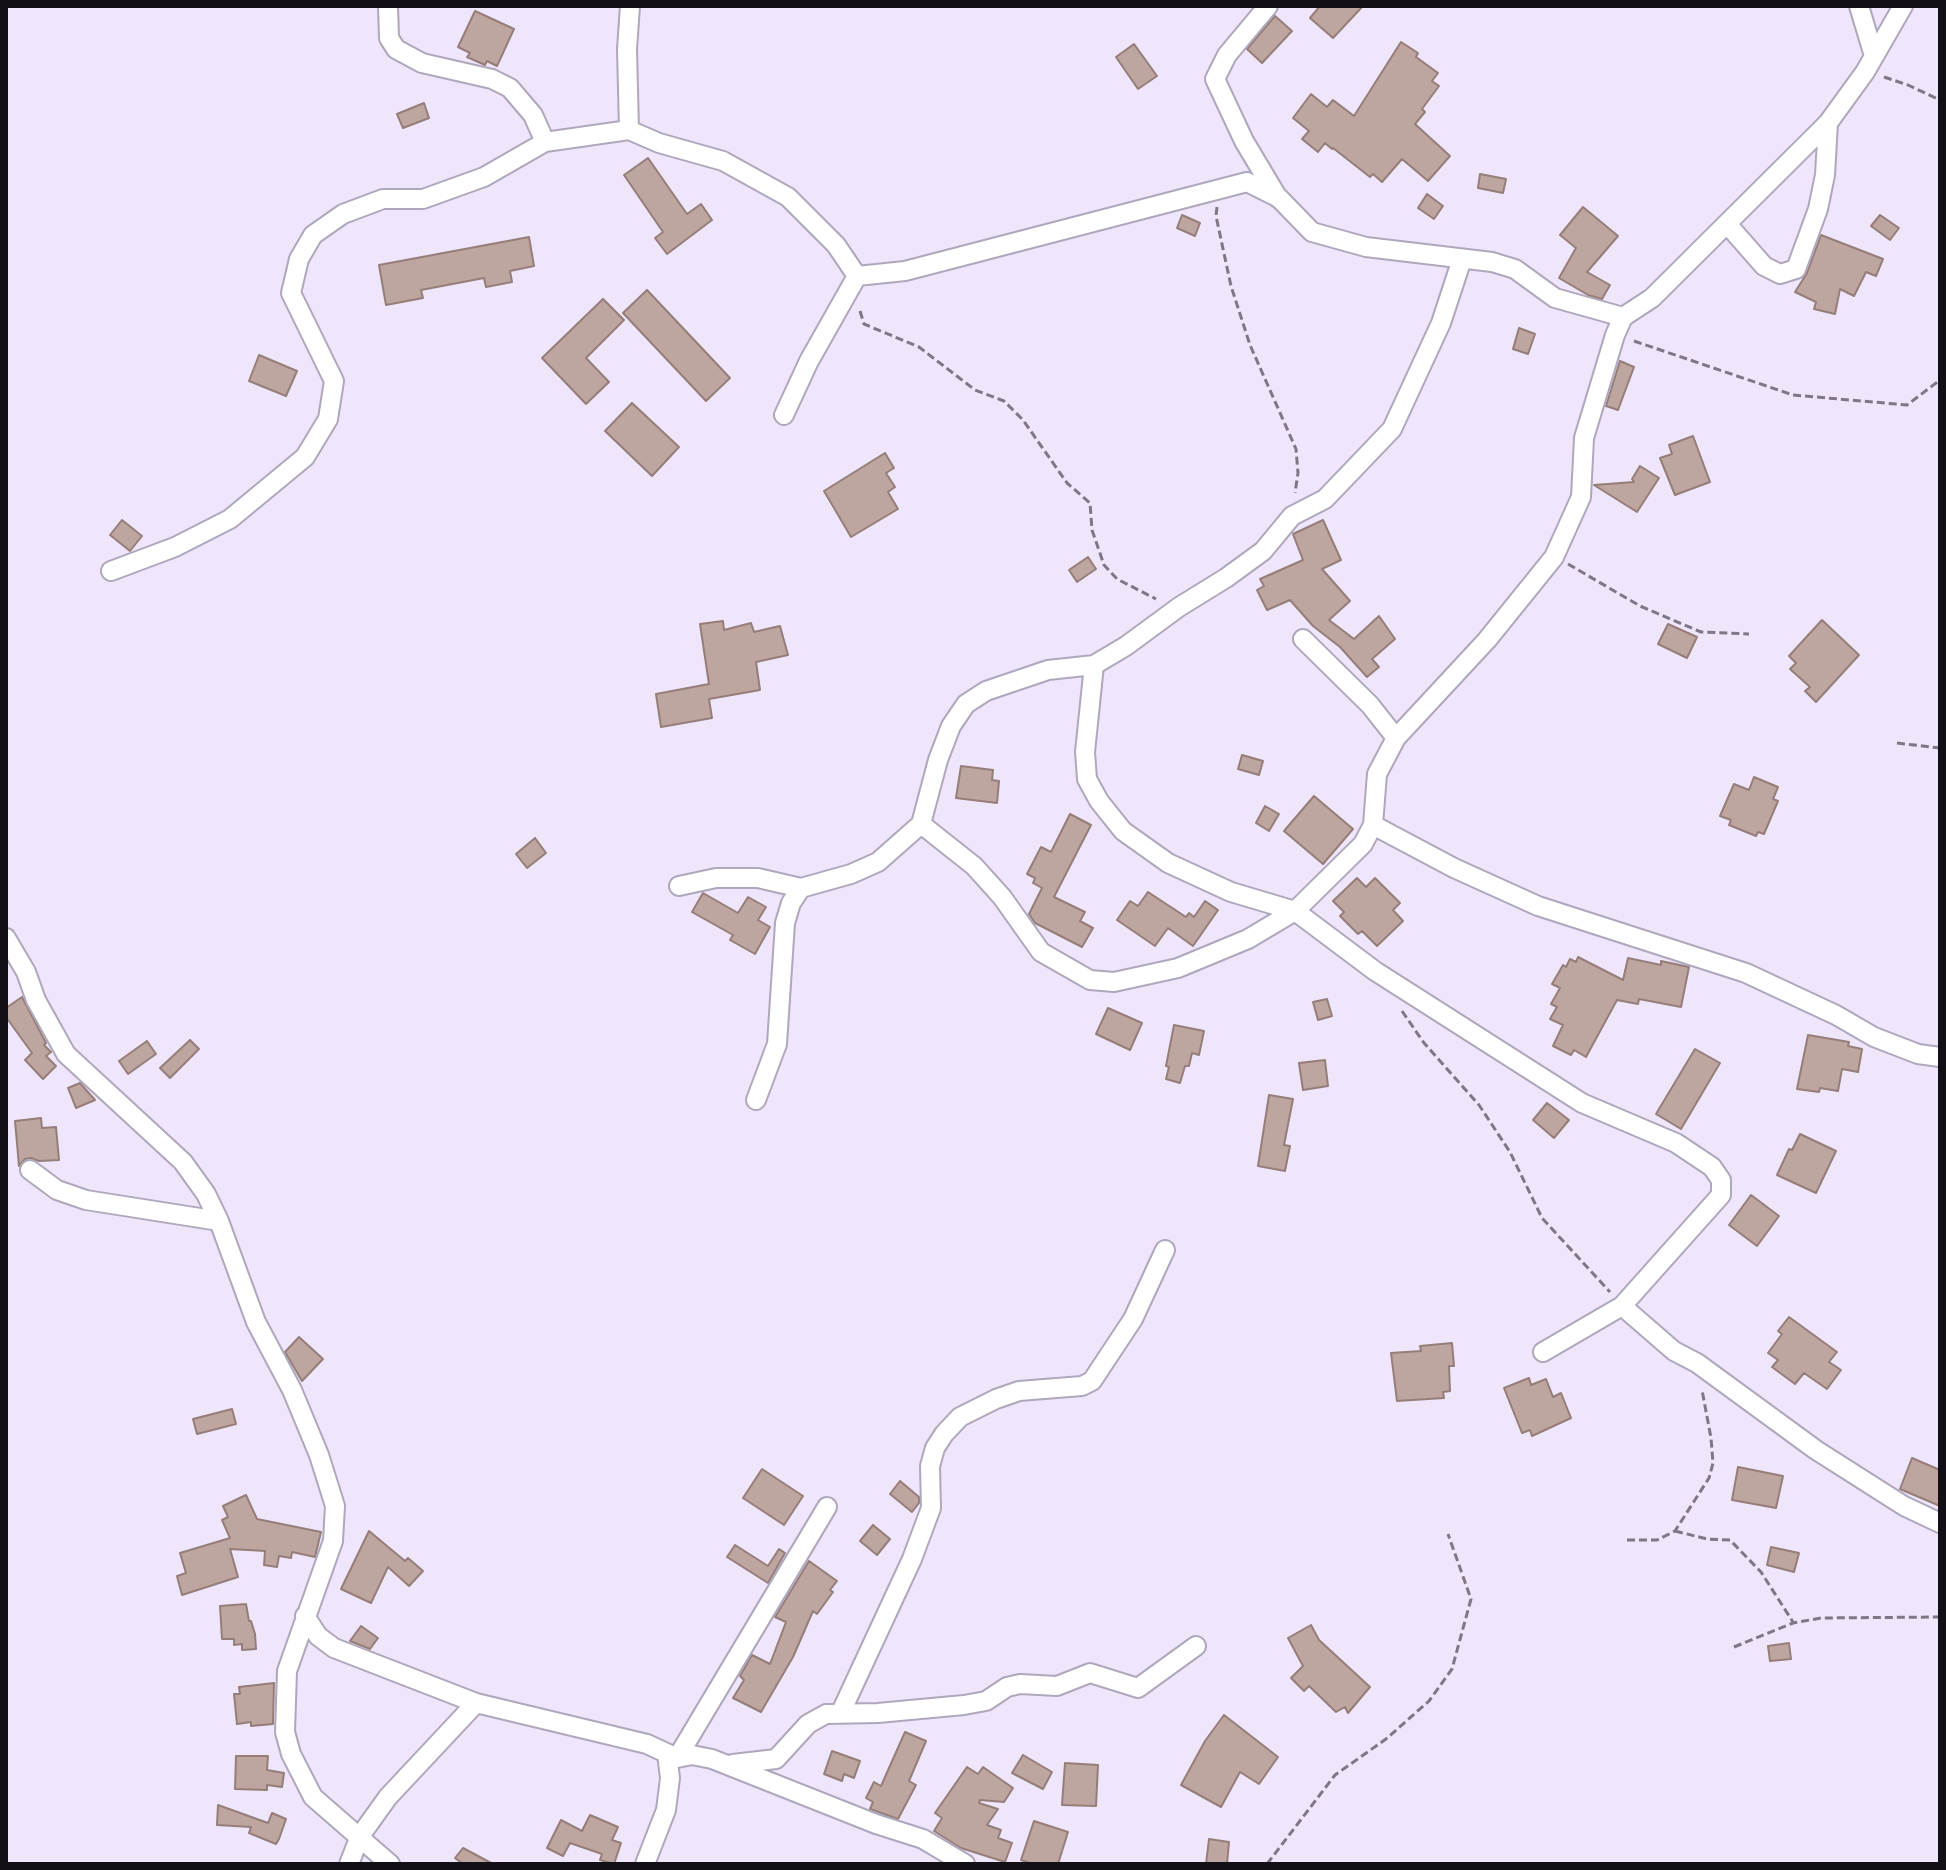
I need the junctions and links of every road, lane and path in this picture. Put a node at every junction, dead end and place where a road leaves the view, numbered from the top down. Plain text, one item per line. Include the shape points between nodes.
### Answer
1 (388, 6) edge
2 (630, 6) edge
3 (1268, 6) edge
4 (1859, 6) edge
5 (1903, 6) edge
6 (1870, 64) junction
7 (1940, 100) edge
8 (1828, 123) junction
9 (629, 130) junction
10 (545, 142) junction
11 (1219, 189) junction
12 (1279, 198) junction
13 (1728, 225) junction
14 (1462, 259) junction
15 (857, 276) junction
16 (1623, 317) junction
17 (1615, 335) junction
18 (1940, 380) edge
19 (784, 415) dead end
20 (1292, 516) junction
21 (1554, 557) junction
22 (111, 571) dead end
23 (1179, 607) junction
24 (1749, 634) dead end
25 (1303, 639) dead end
26 (1094, 665) junction
27 (1396, 738) junction
28 (1897, 743) dead end
29 (1940, 748) edge
30 (921, 824) junction
31 (1373, 825) junction
32 (679, 886) dead end
33 (801, 888) junction
34 (1295, 911) junction
35 (6, 938) edge
36 (1399, 1007) dead end
37 (1940, 1057) edge
38 (756, 1100) dead end
39 (30, 1170) dead end
40 (219, 1221) junction
41 (1165, 1250) dead end
42 (1622, 1306) junction
43 (1543, 1352) dead end
44 (1697, 1363) junction
45 (827, 1507) dead end
46 (1940, 1523) edge
47 (1675, 1531) junction
48 (1448, 1534) dead end
49 (1627, 1540) dead end
50 (305, 1616) junction
51 (1940, 1617) edge
52 (1793, 1623) junction
53 (1196, 1646) dead end
54 (1734, 1647) dead end
55 (476, 1703) junction
56 (841, 1712) junction
57 (672, 1756) junction
58 (727, 1765) junction
59 (360, 1836) junction
60 (349, 1864) edge
61 (390, 1864) edge
62 (645, 1864) edge
63 (965, 1864) edge
64 (1267, 1864) edge

1 - 10 street via 389,38 396,49 422,63 510,88 533,115
2 - 9 street
3 - 12 street via 1227,55 1215,79
4 - 6 street
5 - 6 street
6 - 7 path
6 - 8 street
8 - 13 street
8 - 13 street via 1818,209 1796,269 1780,274 1764,266
9 - 10 street
9 - 15 street via 723,161 788,197 836,245
10 - 22 street via 484,177 423,199 383,199 343,214 313,235 299,259 291,293 334,381 328,419 305,457 230,519
11 - 12 street via 1247,182
11 - 15 street via 905,271
11 - 20 path via 1216,216 1231,286 1250,345 1296,449
12 - 14 street via 1312,232 1366,247
13 - 16 street via 1652,298
14 - 16 street via 1515,269 1555,298
14 - 20 street via 1441,323 1392,429 1325,499
15 - 19 street
15 - 23 path via 857,304 864,324 919,347 975,390 1004,401 1067,483 1090,503 1104,565 1146,596
16 - 17 street
17 - 18 path via 1793,395 1907,405
17 - 21 street via 1584,438 1581,497
20 - 23 street via 1263,551
21 - 24 path via 1640,606 1701,632
21 - 27 street via 1487,640
23 - 26 street
25 - 27 street
26 - 30 street via 1048,670 986,691 966,704 938,760
26 - 34 street via 1087,779 1123,831 1168,863
27 - 31 street via 1377,774
28 - 29 path
30 - 33 street via 878,862
30 - 34 street via 974,866 1041,952 1090,980 1114,982 1178,968 1248,939
31 - 34 street via 1363,844
31 - 37 street via 1538,906 1746,973 1874,1037
32 - 33 street via 716,878 758,878
33 - 38 street via 785,923 777,1044
34 - 42 street via 1375,971 1582,1103 1676,1143 1712,1167 1721,1180 1721,1195
35 - 40 street via 66,1054 183,1162
36 - 42 path via 1479,1105 1510,1152 1542,1218
39 - 40 street via 57,1190 86,1200
40 - 50 street via 256,1322 319,1455 335,1506 333,1541
41 - 56 street via 1133,1319 1092,1381 996,1399 960,1417 944,1434 930,1466 931,1508
42 - 43 street
42 - 44 street via 1674,1351
44 - 46 street via 1816,1450
44 - 47 path via 1713,1463
45 - 57 street
47 - 49 path via 1657,1540
47 - 52 path via 1730,1540 1761,1572
48 - 64 path via 1471,1599 1452,1669 1429,1701 1335,1775
50 - 55 street via 334,1648
50 - 59 street via 287,1671 285,1732 313,1797
51 - 52 path
52 - 54 path
53 - 56 street via 1138,1688 1090,1673 1057,1686 1007,1687 986,1701 964,1705
55 - 57 street via 647,1744
55 - 59 street via 388,1797
56 - 58 street via 808,1724 776,1759
57 - 58 street via 692,1755
57 - 62 street via 666,1810
58 - 63 street via 923,1839
59 - 60 street
59 - 61 street

